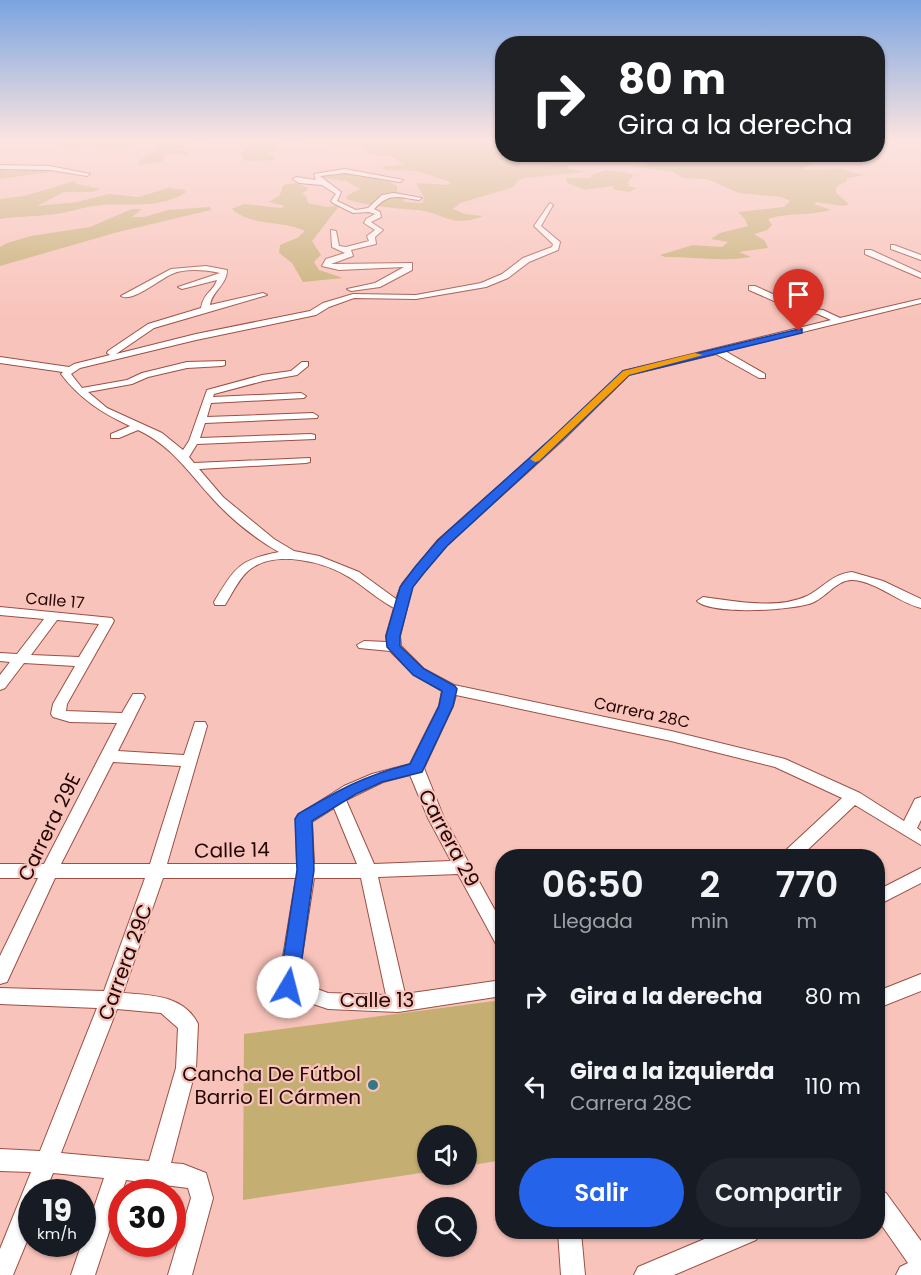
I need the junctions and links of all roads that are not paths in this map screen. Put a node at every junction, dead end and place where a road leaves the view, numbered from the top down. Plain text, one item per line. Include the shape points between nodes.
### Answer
1 (335, 200) edge
2 (380, 200) edge
3 (550, 205) dead end
4 (370, 210) junction
5 (333, 231) dead end
6 (894, 247) dead end
7 (346, 249) junction
8 (868, 252) dead end
9 (921, 258) edge
10 (921, 262) edge
11 (900, 266) junction
12 (223, 276) junction
13 (921, 276) edge
14 (182, 287) dead end
15 (752, 288) dead end
16 (263, 295) dead end
17 (125, 296) dead end
18 (921, 301) edge
19 (205, 309) junction
20 (319, 310) junction
21 (841, 322) junction
22 (716, 350) junction
23 (0, 360) edge
24 (90, 363) junction
25 (222, 363) dead end
26 (305, 364) dead end
27 (168, 369) junction
28 (69, 370) junction
29 (762, 376) dead end
30 (171, 381) dead end
31 (80, 391) junction
32 (301, 396) dead end
33 (207, 400) junction
34 (313, 416) dead end
35 (202, 420) junction
36 (138, 426) junction
37 (115, 436) dead end
38 (312, 437) dead end
39 (194, 441) junction
40 (306, 460) dead end
41 (188, 462) junction
42 (290, 554) junction
43 (703, 601) dead end
44 (220, 602) dead end
45 (921, 604) edge
46 (401, 607) junction
47 (0, 611) edge
48 (53, 616) junction
49 (364, 645) dead end
50 (393, 647) junction
51 (0, 657) edge
52 (22, 658) junction
53 (84, 662) junction
54 (0, 685) edge
55 (450, 689) junction
56 (138, 697) dead end
57 (127, 718) junction
58 (200, 726) dead end
59 (108, 756) junction
60 (191, 760) junction
61 (416, 768) junction
62 (854, 797) junction
63 (338, 799) junction
64 (921, 803) edge
65 (914, 834) edge
66 (798, 849) edge
67 (464, 867) junction
68 (306, 870) junction
69 (0, 871) edge
70 (368, 871) junction
71 (49, 872) junction
72 (158, 872) junction
73 (921, 875) edge
74 (885, 894) edge
75 (495, 926) edge
76 (0, 976) edge
77 (921, 982) edge
78 (495, 989) edge
79 (0, 996) edge
80 (885, 997) edge
81 (112, 1000) junction
82 (398, 1004) junction
83 (0, 1160) edge
84 (47, 1162) junction
85 (119, 1168) junction
86 (157, 1172) junction
87 (40, 1179) edge
88 (885, 1211) edge
89 (18, 1234) edge
90 (570, 1239) edge
91 (731, 1239) edge
92 (921, 1261) edge
93 (921, 1269) edge
94 (1, 1275) edge
95 (83, 1275) edge
96 (180, 1275) edge
97 (573, 1275) edge
98 (646, 1275) edge
99 (908, 1275) edge

1 - 4 street via 355,212
2 - 4 street
3 - 20 street via 537,226 557,244 555,248 518,264 496,281 416,297 353,296
4 - 7 street via 379,215 367,223 380,230 371,236 373,242
5 - 7 street via 334,244
6 - 9 street
7 - 20 street via 350,254 329,261 326,266 402,264 409,268 377,285 324,298
8 - 11 street
10 - 11 street
11 - 13 street
12 - 14 street
12 - 17 street via 224,272 217,269 171,271
12 - 19 street via 207,297
15 - 21 street
16 - 19 street
18 - 21 street
19 - 24 street via 151,326
20 - 24 street
21 - 22 street
22 - 29 street
22 - 46 street via 626,373 442,543 406,587
23 - 28 street
24 - 28 street
25 - 27 street
26 - 33 street via 294,373 210,392
27 - 30 street
27 - 31 street via 129,382
28 - 31 street via 66,374
31 - 36 street via 104,410
32 - 33 street
33 - 35 street
34 - 35 street
35 - 39 street
36 - 37 street
36 - 41 street via 158,435
38 - 39 street
39 - 41 street
40 - 41 street
41 - 42 street via 219,499
42 - 44 street via 243,566
42 - 46 street via 355,575
43 - 45 street via 775,607 816,597 837,578 852,576
46 - 50 street
47 - 48 street, Calle 17
48 - 52 street
48 - 53 street, Calle 17 via 107,621
49 - 50 street
50 - 55 street, Carrera 28C via 418,672
51 - 52 street
52 - 53 street
52 - 54 street
53 - 57 street via 58,714
55 - 61 street via 446,706
55 - 62 street, Carrera 28C via 780,763
56 - 57 street, Carrera 29E
57 - 59 street, Carrera 29E
58 - 60 street, Carrera 29C
59 - 60 street
59 - 71 street, Carrera 29E
60 - 72 street, Carrera 29C
61 - 63 street via 378,778
61 - 67 street, Carrera 29 via 436,818
62 - 65 street, Carrera 28C
62 - 66 street
63 - 68 street via 304,819
63 - 70 street
64 - 65 street
67 - 70 street, Calle 14
67 - 75 street, Carrera 29
68 - 70 street, Calle 14
68 - 72 street, Calle 14
68 - 82 street, Calle 13 via 288,987 328,1001
69 - 71 street, Calle 14
70 - 82 street
71 - 72 street, Calle 14
71 - 76 street, Carrera 29E
72 - 81 street, Carrera 29C
73 - 74 street
77 - 80 street
78 - 82 street, Calle 13
79 - 81 street
81 - 84 street, Carrera 29C
81 - 86 street via 165,1005 188,1024 186,1068
83 - 84 street
84 - 85 street
84 - 87 street, Carrera 29C
85 - 86 street
85 - 95 street
86 - 96 street via 198,1181 202,1198
88 - 92 street
89 - 94 street
90 - 97 street
91 - 98 street
93 - 99 street

